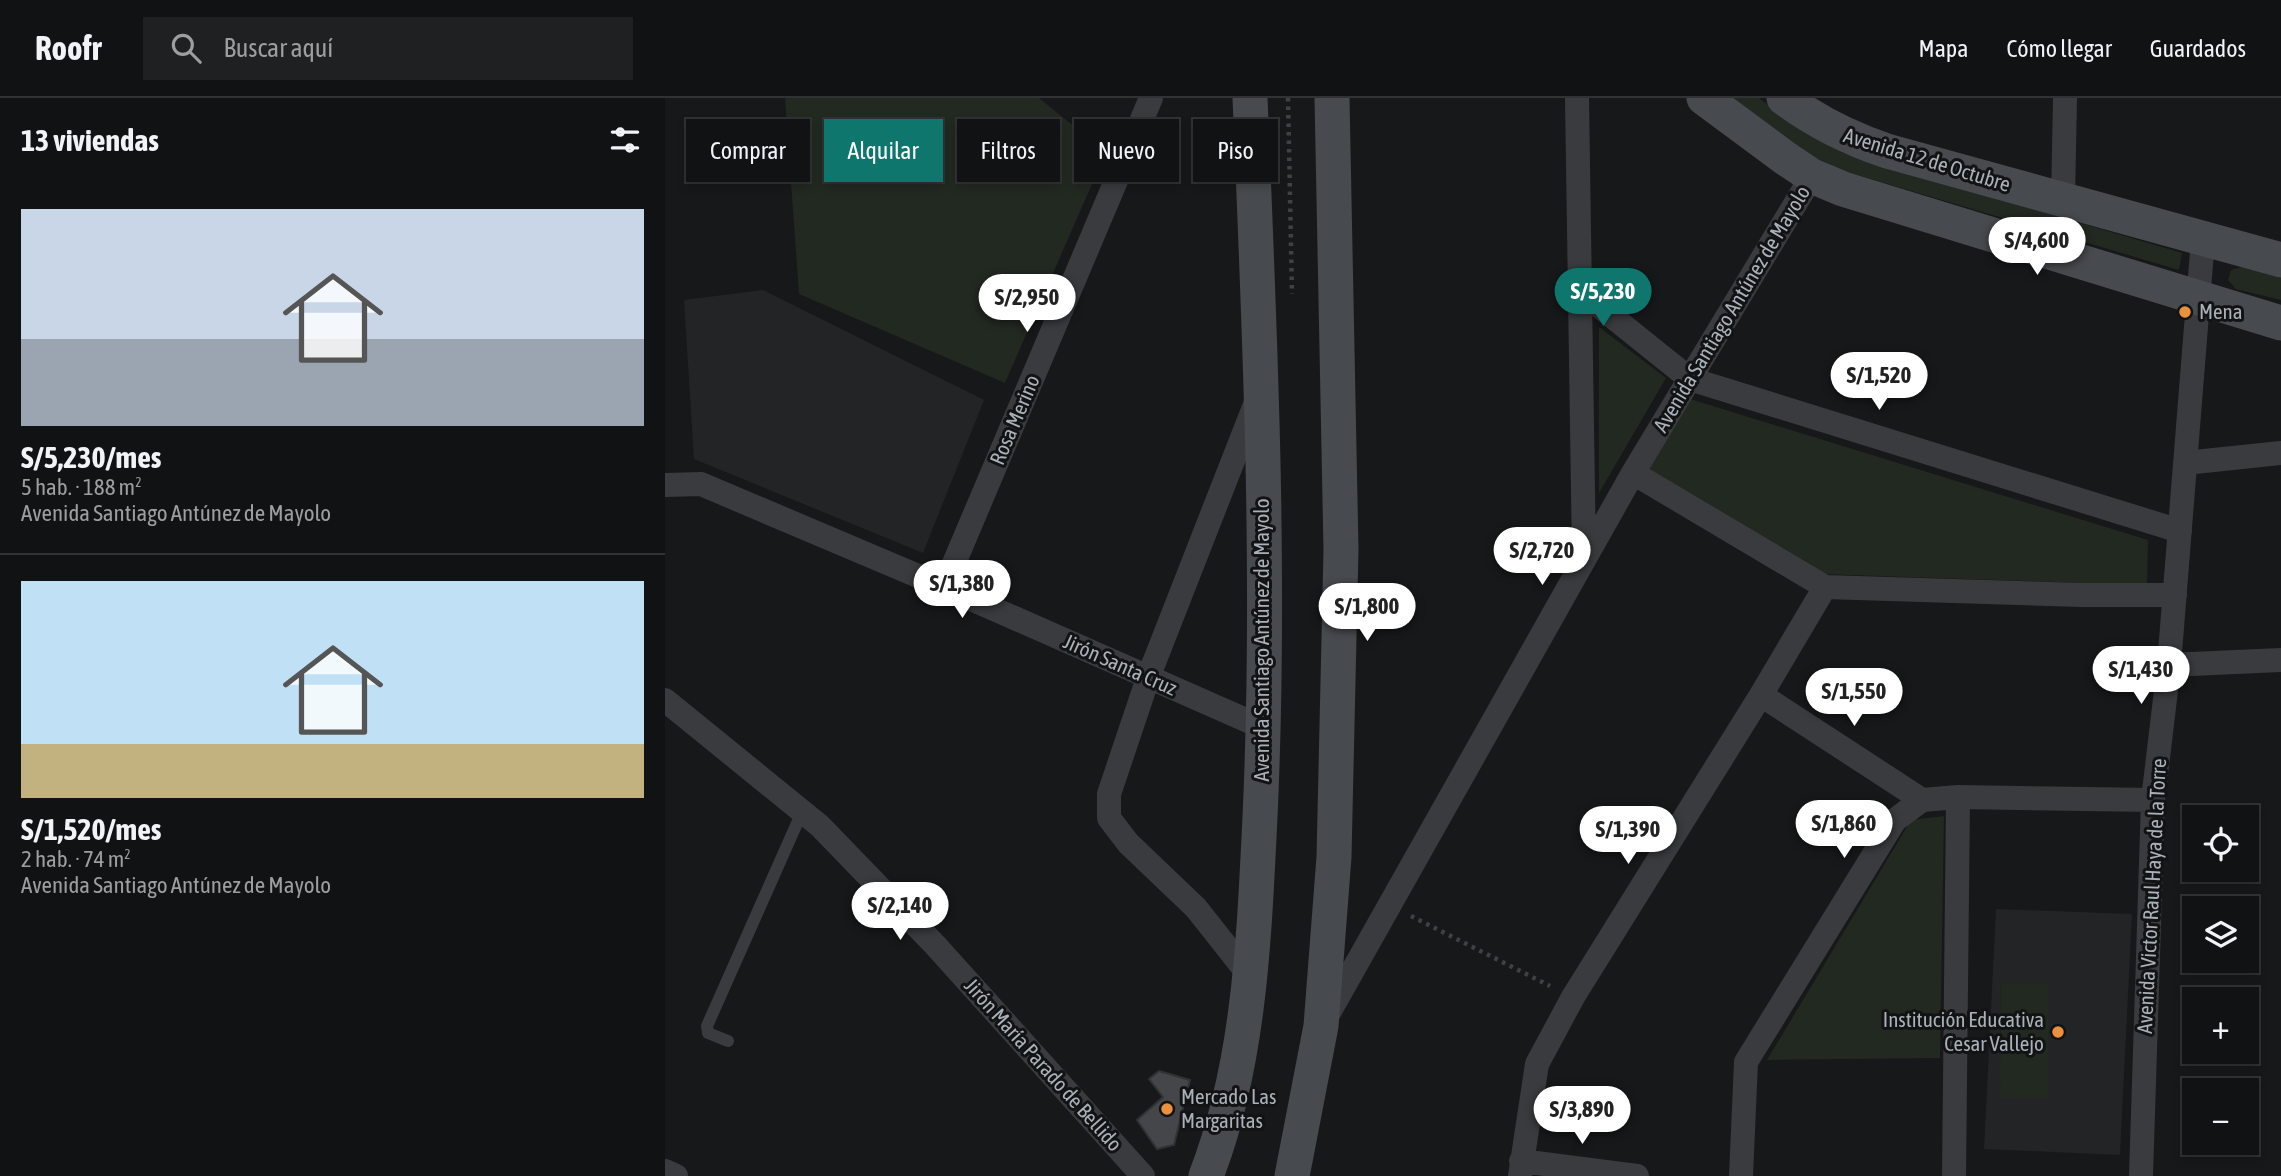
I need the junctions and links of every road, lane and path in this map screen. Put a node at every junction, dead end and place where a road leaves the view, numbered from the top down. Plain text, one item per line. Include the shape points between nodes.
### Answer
1 (1151, 98) edge
2 (1251, 98) edge
3 (1332, 98) edge
4 (1577, 98) edge
5 (1704, 98) edge
6 (1784, 98) edge
7 (2065, 98) edge
8 (1812, 176) junction
9 (2063, 201) junction
10 (2203, 239) junction
11 (2281, 253) edge
12 (1579, 290) junction
13 (2198, 298) junction
14 (2281, 323) edge
15 (1690, 379) junction
16 (1262, 389) junction
17 (2281, 453) edge
18 (2185, 463) junction
19 (1633, 473) junction
20 (665, 485) edge
21 (2180, 531) junction
22 (1584, 558) junction
23 (944, 587) junction
24 (1825, 587) junction
25 (2175, 596) junction
26 (2281, 660) edge
27 (2169, 665) junction
28 (1148, 678) junction
29 (1761, 695) junction
30 (665, 700) edge
31 (1264, 728) junction
32 (1958, 797) junction
33 (1922, 800) junction
34 (2153, 800) junction
35 (802, 812) junction
36 (1389, 905) junction
37 (1249, 975) junction
38 (1573, 997) junction
39 (1321, 1026) junction
40 (728, 1041) dead end
41 (1521, 1168) edge
42 (665, 1171) edge
43 (676, 1176) edge
44 (1143, 1176) edge
45 (1206, 1176) edge
46 (1292, 1176) edge
47 (1637, 1176) edge
48 (1741, 1176) edge
49 (1954, 1176) edge
50 (2141, 1176) edge

1 - 23 street, Rosa Merino
2 - 16 main road, Avenida Santiago Antúnez de Mayolo
3 - 39 main road, Avenida Santiago Antúnez de Mayolo via 1341,550 1333,857
4 - 12 street
5 - 8 main road
6 - 9 main road, Avenida 12 de Octubre via 1848,138
7 - 9 street
8 - 13 main road
8 - 15 street, Avenida Santiago Antúnez de Mayolo
9 - 10 main road, Avenida 12 de Octubre
10 - 11 main road, Avenida 12 de Octubre
10 - 13 street, Avenida Victor Raul Haya de la Torre
12 - 15 street
12 - 22 street
13 - 14 main road
13 - 18 street, Avenida Victor Raul Haya de la Torre
15 - 19 street, Avenida Santiago Antúnez de Mayolo
15 - 21 street
16 - 28 street
16 - 31 main road, Avenida Santiago Antúnez de Mayolo
17 - 18 street
18 - 21 street, Avenida Victor Raul Haya de la Torre
19 - 22 street, Avenida Santiago Antúnez de Mayolo
19 - 24 street
20 - 23 street, Jirón Santa Cruz via 701,484
21 - 25 street, Avenida Victor Raul Haya de la Torre
22 - 36 street, Avenida Santiago Antúnez de Mayolo
23 - 28 street, Jirón Santa Cruz
24 - 25 street
24 - 29 street
25 - 27 street, Avenida Victor Raul Haya de la Torre
26 - 27 street
27 - 34 street, Avenida Victor Raul Haya de la Torre
28 - 31 street, Jirón Santa Cruz
28 - 37 street via 1109,794 1109,818 1128,843 1196,908
29 - 33 street
29 - 38 street
30 - 35 street, Jirón María Parado de Bellido
31 - 37 main road, Avenida Santiago Antúnez de Mayolo
32 - 33 street
32 - 34 street
32 - 49 street
33 - 48 street via 1895,821 1746,1062
34 - 50 street, Avenida Victor Raul Haya de la Torre
35 - 40 lane via 707,1026 708,1033
35 - 44 street, Jirón María Parado de Bellido via 936,946
36 - 38 path
36 - 39 street, Avenida Santiago Antúnez de Mayolo
37 - 45 main road, Avenida Santiago Antúnez de Mayolo via 1230,1098
38 - 41 street via 1537,1064
39 - 46 main road, Avenida Santiago Antúnez de Mayolo
41 - 47 street
42 - 43 street

